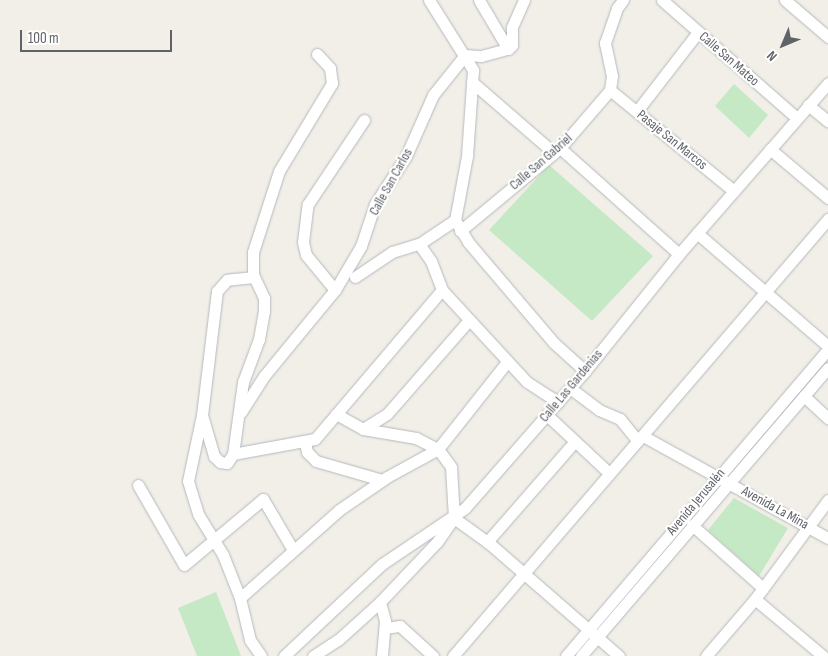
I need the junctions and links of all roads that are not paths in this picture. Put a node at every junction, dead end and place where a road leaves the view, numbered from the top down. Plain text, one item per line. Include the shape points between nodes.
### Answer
1 (429, 0) edge
2 (479, 0) edge
3 (524, 0) edge
4 (623, 0) edge
5 (662, 0) edge
6 (789, 1) edge
7 (698, 32) junction
8 (828, 37) edge
9 (508, 49) junction
10 (316, 54) dead end
11 (465, 55) junction
12 (472, 82) junction
13 (828, 83) edge
14 (610, 90) junction
15 (808, 106) junction
16 (637, 111) junction
17 (797, 118) junction
18 (364, 120) dead end
19 (828, 121) edge
20 (770, 149) junction
21 (557, 150) junction
22 (734, 191) junction
23 (828, 198) edge
24 (828, 219) edge
25 (455, 220) junction
26 (460, 231) junction
27 (697, 233) junction
28 (419, 244) junction
29 (679, 254) junction
30 (254, 277) junction
31 (356, 277) dead end
32 (335, 290) junction
33 (442, 290) junction
34 (766, 292) junction
35 (469, 320) junction
36 (828, 347) edge
37 (507, 362) junction
38 (828, 368) edge
39 (585, 371) junction
40 (570, 388) junction
41 (804, 396) junction
42 (558, 402) junction
43 (241, 412) junction
44 (336, 414) junction
45 (202, 415) junction
46 (547, 415) junction
47 (828, 418) edge
48 (363, 429) junction
49 (640, 439) junction
50 (575, 441) junction
51 (305, 442) junction
52 (438, 449) junction
53 (233, 454) junction
54 (609, 473) junction
55 (718, 476) junction
56 (382, 480) junction
57 (729, 482) junction
58 (138, 485) dead end
59 (828, 500) edge
60 (454, 518) junction
61 (692, 525) junction
62 (808, 526) junction
63 (828, 538) edge
64 (214, 542) junction
65 (487, 542) junction
66 (293, 550) junction
67 (524, 574) junction
68 (763, 588) junction
69 (240, 598) junction
70 (755, 600) junction
71 (380, 602) junction
72 (385, 628) junction
73 (592, 633) junction
74 (261, 656) edge
75 (284, 656) edge
76 (313, 656) edge
77 (382, 656) edge
78 (433, 656) edge
79 (453, 656) edge
80 (566, 656) edge
81 (581, 656) edge
82 (619, 656) edge
83 (706, 656) edge
84 (823, 656) edge

1 - 11 street
2 - 9 street
3 - 9 street via 512,27 512,44
4 - 14 street via 617,8 605,44 612,76
5 - 7 street, Calle San Mateo
6 - 8 street
7 - 16 street
7 - 17 street, Calle San Mateo
9 - 11 street via 480,56
10 - 30 street via 330,68 332,83 279,171 253,252
11 - 12 street via 472,63
11 - 32 street, Calle San Carlos via 456,62 424,108 406,156 375,204 361,246
12 - 21 street
12 - 25 street via 467,156
13 - 15 street, Calle Las Gardenias
14 - 16 street, Pasaje San Marcos
14 - 21 street, Calle San Gabriel
15 - 17 street, Calle Las Gardenias
15 - 19 street
16 - 22 street, Pasaje San Marcos
17 - 20 street, Calle Las Gardenias
18 - 32 street via 308,204 304,242 306,255
20 - 22 street, Calle Las Gardenias
20 - 23 street
21 - 26 street, Calle San Gabriel
21 - 29 street
22 - 27 street, Calle Las Gardenias
24 - 34 street
25 - 26 street
25 - 28 street
26 - 39 street via 554,344
27 - 29 street, Calle Las Gardenias
27 - 34 street
28 - 31 street via 392,252
28 - 33 street via 432,261
29 - 39 street, Calle Las Gardenias
30 - 43 street via 264,298 264,311 259,339 243,382
30 - 45 street via 227,280 217,290
32 - 43 street, Calle San Carlos via 264,376
33 - 35 street
33 - 44 street
34 - 36 street
34 - 49 street
35 - 37 street
35 - 48 street via 387,414
36 - 55 street, Avenida Jerusalén
37 - 42 street via 540,394
37 - 52 street
38 - 41 street, Avenida Jerusalén
39 - 40 street, Calle Las Gardenias
40 - 42 street, Calle Las Gardenias
40 - 49 street via 599,410 620,419
41 - 47 street
41 - 57 street, Avenida Jerusalén
42 - 46 street, Calle Las Gardenias
43 - 53 street
44 - 48 street
44 - 51 street via 315,439
45 - 53 street via 214,456 226,463
45 - 64 street via 188,481 198,514
46 - 50 street
46 - 60 street, Calle Las Gardenias
48 - 52 street via 416,438 430,442
49 - 54 street
49 - 55 street, Avenida La Mina
50 - 54 street
50 - 65 street
51 - 53 street
51 - 56 street via 307,452 316,461
52 - 56 street
52 - 60 street via 451,467
54 - 67 street
55 - 57 street, Avenida La Mina
55 - 73 street, Avenida Jerusalén
56 - 66 street
57 - 61 street, Avenida Jerusalén
57 - 62 street, Avenida La Mina
58 - 64 street via 184,565
59 - 62 street
60 - 65 street
60 - 71 street via 437,542
60 - 75 street, Calle Las Gardenias via 382,564
61 - 68 street
61 - 73 street, Avenida Jerusalén
62 - 63 street, Avenida La Mina
62 - 68 street
64 - 66 street via 263,500
64 - 69 street via 224,555
65 - 67 street
66 - 69 street
67 - 73 street
67 - 79 street
68 - 70 street
69 - 74 street via 250,640
70 - 83 street
70 - 84 street
71 - 72 street
71 - 76 street via 338,640
72 - 77 street
72 - 78 street via 400,626
73 - 80 street, Avenida Jerusalén
73 - 81 street, Avenida Jerusalén
73 - 82 street

